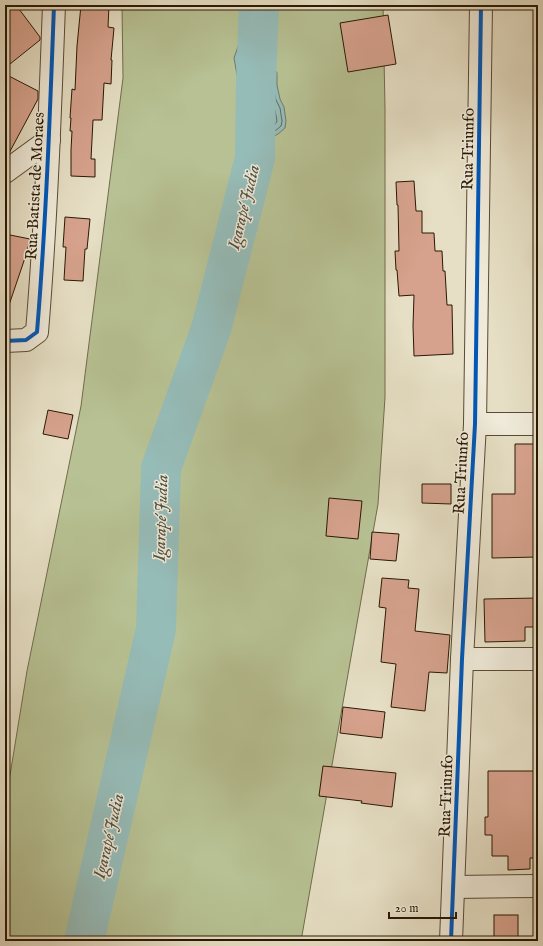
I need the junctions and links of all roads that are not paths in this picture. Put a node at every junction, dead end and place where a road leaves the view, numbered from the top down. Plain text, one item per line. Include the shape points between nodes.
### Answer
1 (54, 5) edge
2 (481, 5) edge
3 (49, 140) junction
4 (5, 172) edge
5 (5, 341) edge
6 (474, 424) junction
7 (538, 424) edge
8 (462, 659) junction
9 (538, 659) edge
10 (538, 886) edge
11 (454, 887) junction
12 (451, 941) edge

1 - 3 street, Rua Batista de Moraes
2 - 6 street, Rua Triunfo
3 - 4 street
3 - 5 street, Rua Batista de Moraes via 38,332 26,340
6 - 7 street
6 - 8 street, Rua Triunfo
8 - 9 street
8 - 11 street, Rua Triunfo
10 - 11 street
11 - 12 street, Rua Triunfo

